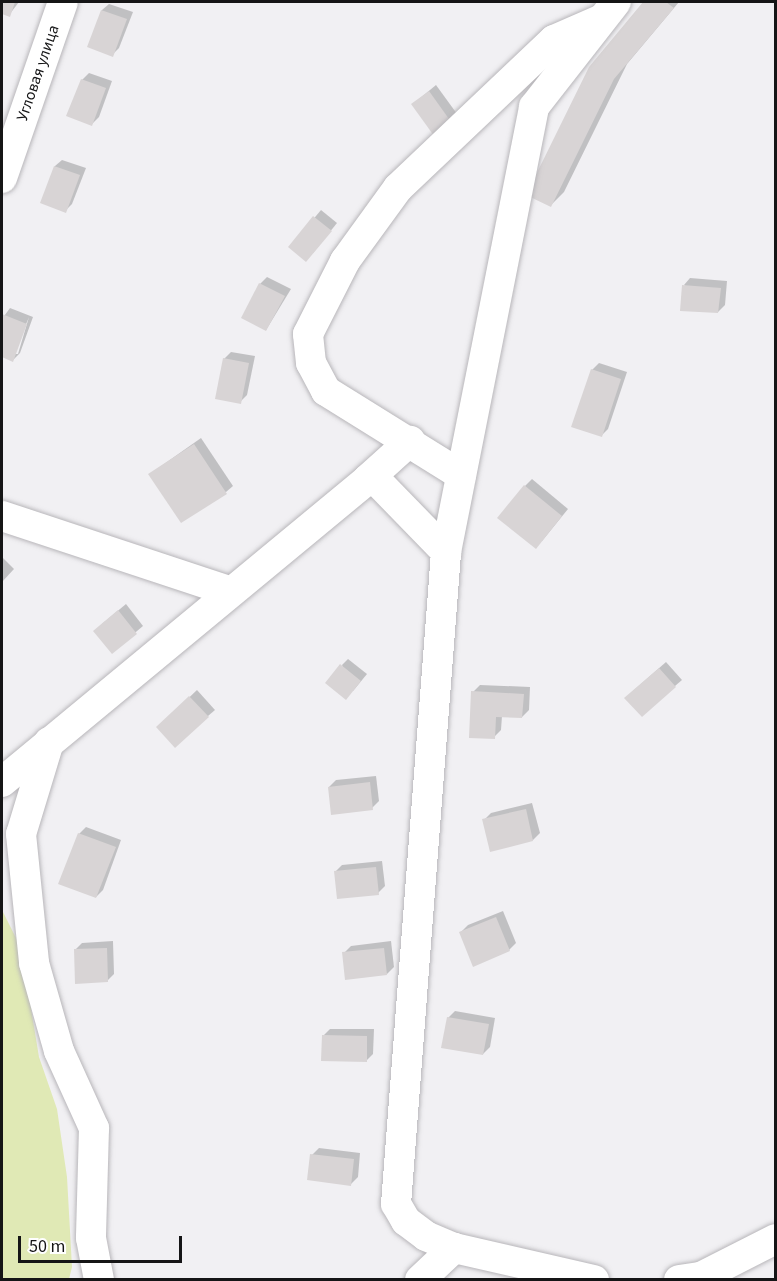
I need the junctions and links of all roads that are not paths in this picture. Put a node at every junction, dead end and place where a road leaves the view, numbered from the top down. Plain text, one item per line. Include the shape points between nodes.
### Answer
1 (63, 2) edge
2 (609, 10) edge
3 (2, 178) edge
4 (410, 441) junction
5 (461, 475) junction
6 (368, 479) junction
7 (2, 516) edge
8 (446, 552) junction
9 (229, 591) junction
10 (49, 742) junction
11 (2, 782) edge
12 (776, 1239) edge
13 (454, 1248) junction
14 (99, 1280) edge
15 (420, 1280) edge
16 (594, 1280) edge
17 (679, 1280) edge

1 - 3 street, Угловая улица
2 - 4 street via 554,40 398,188 345,261 308,334 311,363 326,391
2 - 5 street via 534,107
4 - 5 street
4 - 6 street
5 - 8 street
6 - 8 street via 378,482
6 - 9 street
7 - 9 street
8 - 13 street via 396,1204 406,1221 426,1236
9 - 10 street
10 - 11 street
10 - 14 street via 21,834 22,846 34,963 59,1051 94,1128 91,1238
12 - 17 street via 702,1277
13 - 15 street
13 - 16 street

